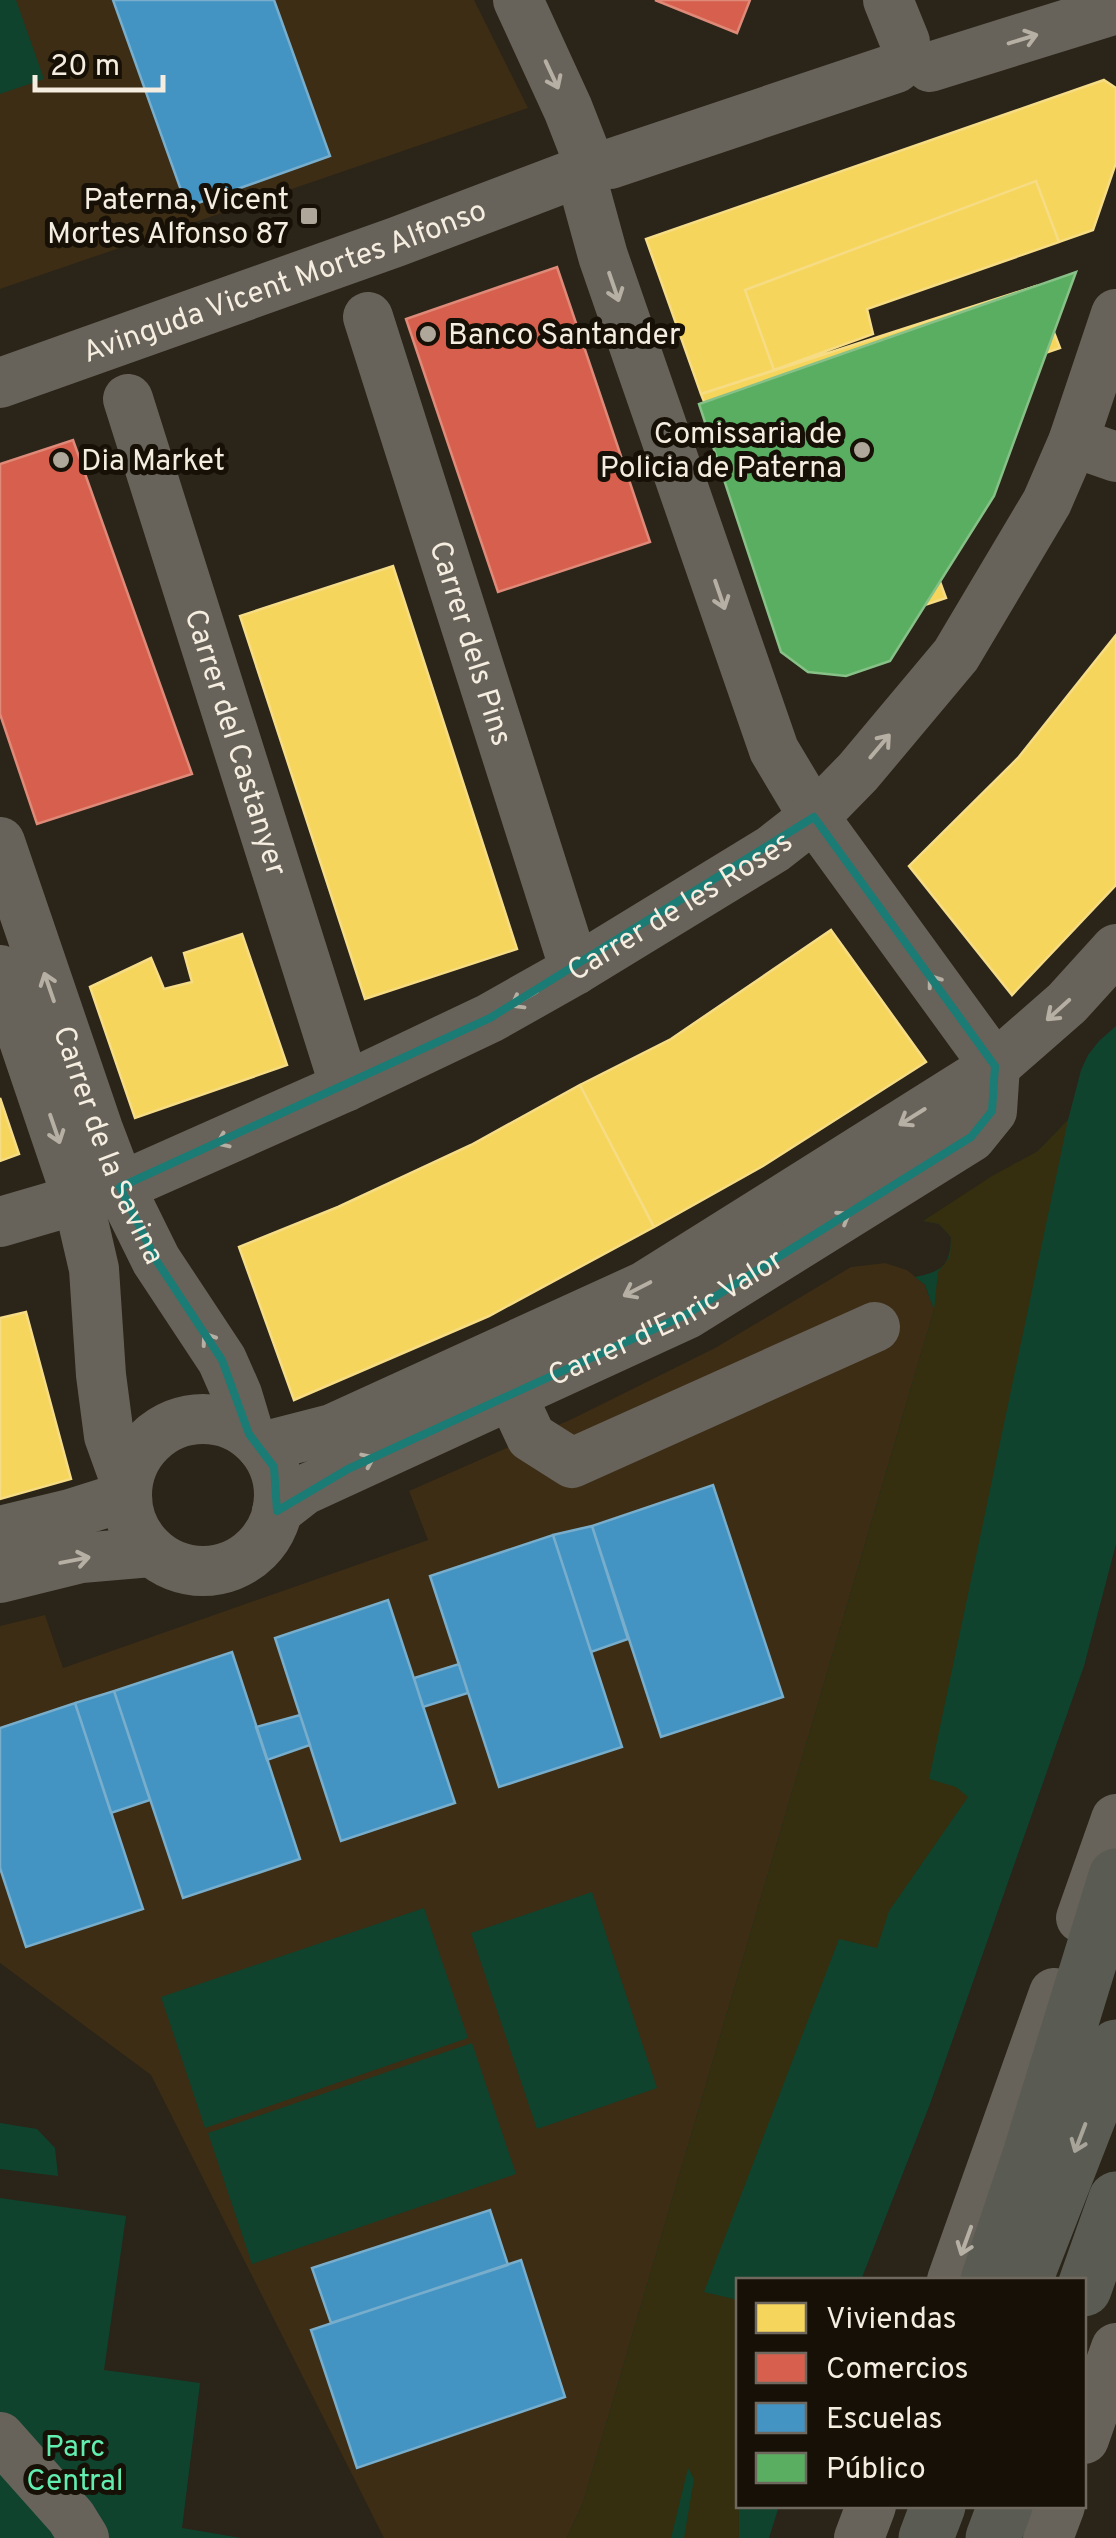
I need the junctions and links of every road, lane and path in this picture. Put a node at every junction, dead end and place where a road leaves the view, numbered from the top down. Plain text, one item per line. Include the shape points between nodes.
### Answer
1 (518, 0) edge
2 (1032, 0) edge
3 (1116, 9) edge
4 (908, 44) edge
5 (587, 171) junction
6 (1116, 314) edge
7 (368, 317) dead end
8 (0, 383) edge
9 (128, 399) dead end
10 (1095, 450) edge
11 (814, 818) junction
12 (0, 842) edge
13 (1116, 949) edge
14 (0, 970) edge
15 (575, 970) junction
16 (995, 1066) junction
17 (346, 1087) junction
18 (99, 1193) junction
19 (0, 1222) edge
20 (874, 1328) dead end
21 (511, 1394) junction
22 (255, 1441) junction
23 (127, 1491) junction
24 (277, 1511) junction
25 (0, 1531) edge
26 (151, 1552) junction
27 (0, 1578) edge
28 (1116, 1819) edge
29 (1116, 1876) edge
30 (1116, 2047) edge
31 (1116, 2199) edge
32 (953, 2278) edge
33 (989, 2278) edge
34 (1026, 2278) edge
35 (1086, 2283) edge
36 (1116, 2348) edge
37 (1086, 2434) edge
38 (0, 2437) edge
39 (870, 2508) edge
40 (912, 2508) edge
41 (937, 2508) edge
42 (1004, 2508) edge
43 (1059, 2508) edge
44 (84, 2538) edge
45 (859, 2538) edge
46 (902, 2538) edge
47 (926, 2538) edge
48 (993, 2538) edge
49 (1048, 2538) edge

1 -> 5 street
2 - 4 street, Avinguda Vicent Mortes Alfonso
4 -> 3 street, Avinguda Vicent Mortes Alfonso
4 - 5 street, Avinguda Vicent Mortes Alfonso
5 - 8 street, Avinguda Vicent Mortes Alfonso
5 -> 11 street via 603,256 774,750
6 - 10 street, Carrer de les Roses
7 - 15 street, Carrer dels Pins
9 - 17 street, Carrer del Castanyer
11 -> 10 street, Carrer de les Roses via 956,655 1047,502
11 - 15 street, Carrer de les Roses
16 -> 11 street
18 -> 12 street, Carrer de la Savina via 98,1129
13 -> 16 street, Carrer d'Enric Valor
14 -> 18 street, Carrer de la Savina
15 -> 17 street, Carrer de les Roses
21 -> 16 street, Carrer d'Enric Valor via 687,1314 971,1137 992,1111
16 -> 22 street, Carrer d'Enric Valor via 645,1286 332,1430
17 -> 18 street, Carrer de les Roses
18 - 19 street, Carrer de les Roses
22 -> 18 street, Carrer de la Savina via 222,1360 156,1260
18 - 23 street, Carrer de la Savina via 94,1270 101,1375
20 - 21 street via 572,1463 531,1437
24 -> 21 street, Carrer d'Enric Valor via 304,1490
22 - 23 street via 230,1424 184,1421 146,1445
22 - 24 street via 274,1466
23 - 25 street
23 - 26 street via 129,1517
24 - 26 street via 255,1550 215,1571 170,1565
27 -> 26 street via 81,1558
28 -> 32 street
29 - 33 main road
30 -> 34 main road
31 - 35 main road
36 - 37 street
38 - 44 street
39 - 45 street
40 - 46 main road
41 - 47 main road
42 - 48 main road
43 - 49 street

